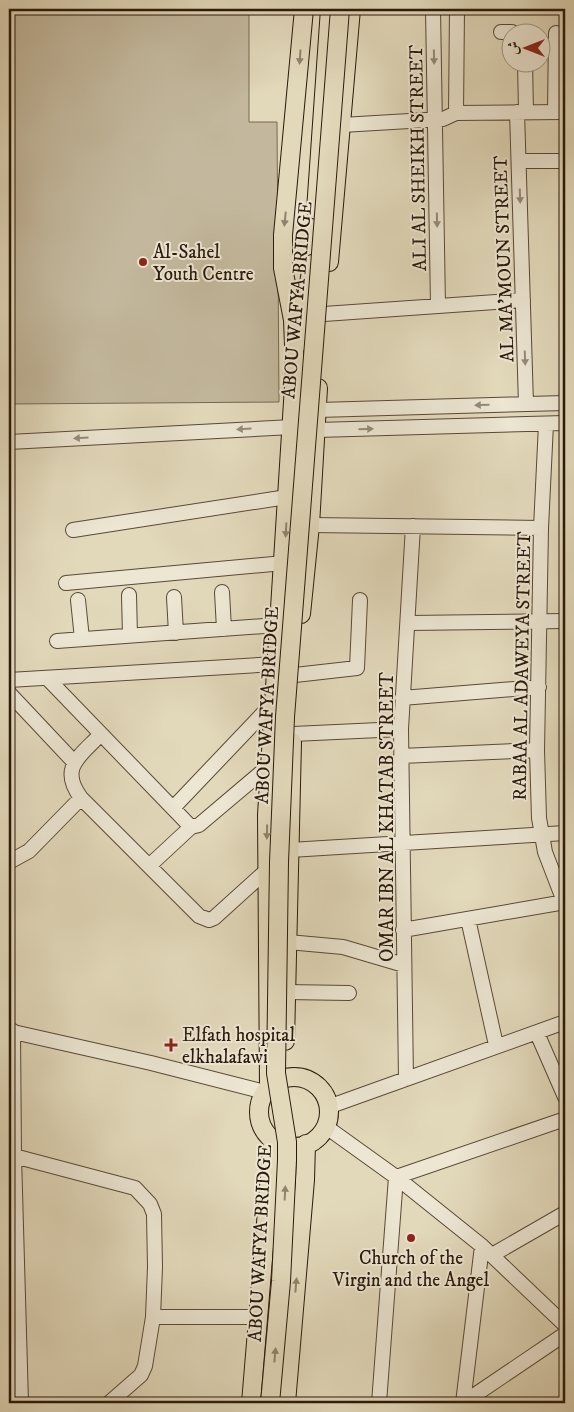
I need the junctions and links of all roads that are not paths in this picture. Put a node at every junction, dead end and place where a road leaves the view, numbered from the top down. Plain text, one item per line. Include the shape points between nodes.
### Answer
1 (304, 9) edge
2 (330, 9) edge
3 (340, 9) edge
4 (351, 9) edge
5 (433, 9) edge
6 (457, 9) edge
7 (561, 33) edge
8 (524, 72) edge
9 (521, 112) junction
10 (560, 112) edge
11 (456, 113) junction
12 (435, 120) junction
13 (336, 130) junction
14 (565, 160) edge
15 (519, 161) junction
16 (522, 300) junction
17 (324, 306) junction
18 (438, 306) junction
19 (295, 370) junction
20 (565, 403) edge
21 (530, 404) junction
22 (318, 410) junction
23 (565, 423) edge
24 (541, 424) junction
25 (292, 427) junction
26 (317, 430) junction
27 (9, 442) edge
28 (312, 481) junction
29 (288, 489) junction
30 (310, 525) junction
31 (413, 526) junction
32 (541, 528) junction
33 (73, 530) dead end
34 (284, 563) junction
35 (66, 583) dead end
36 (222, 592) dead end
37 (129, 595) dead end
38 (174, 597) dead end
39 (78, 600) dead end
40 (360, 600) dead end
41 (540, 621) junction
42 (565, 621) edge
43 (408, 623) junction
44 (278, 625) junction
45 (224, 629) junction
46 (176, 633) junction
47 (130, 636) junction
48 (82, 639) junction
49 (57, 641) dead end
50 (275, 664) junction
51 (295, 675) junction
52 (47, 678) junction
53 (9, 680) edge
54 (539, 687) junction
55 (9, 693) edge
56 (402, 698) junction
57 (273, 703) junction
58 (401, 729) junction
59 (292, 734) junction
60 (100, 735) junction
61 (537, 750) junction
62 (401, 756) junction
63 (74, 762) junction
64 (270, 766) junction
65 (81, 798) junction
66 (174, 807) junction
67 (191, 827) junction
68 (565, 833) edge
69 (541, 835) junction
70 (402, 842) junction
71 (290, 850) junction
72 (9, 862) edge
73 (150, 866) junction
74 (266, 871) junction
75 (565, 903) edge
76 (468, 919) junction
77 (403, 930) junction
78 (288, 942) junction
79 (404, 965) junction
80 (286, 992) junction
81 (349, 993) dead end
82 (565, 1022) edge
83 (11, 1031) edge
84 (537, 1033) junction
85 (496, 1045) junction
86 (406, 1078) junction
87 (273, 1086) junction
88 (565, 1097) edge
89 (328, 1107) junction
90 (565, 1119) edge
91 (325, 1126) junction
92 (273, 1139) junction
93 (306, 1144) junction
94 (14, 1156) junction
95 (396, 1176) junction
96 (565, 1213) edge
97 (487, 1250) junction
98 (153, 1317) junction
99 (258, 1318) junction
100 (565, 1325) edge
101 (565, 1334) edge
102 (21, 1403) edge
103 (109, 1403) edge
104 (251, 1403) edge
105 (270, 1403) edge
106 (286, 1403) edge
107 (379, 1403) edge
108 (463, 1403) edge

1 -> 19 main road via 283,235 283,268 292,320
2 - 19 main road, ABOU WAFYA BRIDGE via 312,272
3 - 13 main road, ABOU WAFYA BRIDGE, bridge
4 - 13 main road
5 -> 12 street, ALI AL SHEIKH STREET
6 - 11 street
7 - 10 street
8 - 9 street, AL MA'MOUN STREET
9 - 10 street
9 - 11 street
9 - 15 street, AL MA'MOUN STREET
11 - 12 street
12 - 13 street
12 -> 18 street, ALI AL SHEIKH STREET
13 - 17 main road
13 - 17 main road
105 -> 13 main road, ABOU WAFYA BRIDGE, bridge via 287,1160 276,1073 284,717
14 - 15 street
15 -> 16 street, AL MA'MOUN STREET
16 - 18 street
16 -> 21 street, AL MA'MOUN STREET
17 - 18 street
17 - 22 main road
19 - 25 main road
20 - 21 street
21 -> 22 street
21 - 24 street, AL MA'MOUN STREET
22 - 26 main road
23 - 24 street
26 -> 24 street
24 - 32 street, RABAA AL ADAWEYA STREET
25 -> 27 street
25 - 29 main road
26 - 28 main road
28 - 29 main road
28 - 30 main road
29 - 33 street
29 -> 34 main road
30 - 31 street
30 - 51 main road
31 - 32 street
31 - 43 street, OMAR IBN AL KHATAB STREET
32 - 41 street, RABAA AL ADAWEYA STREET
34 - 35 street
34 - 44 main road
36 - 45 street
37 - 47 street
38 - 46 street
39 - 48 street
40 - 51 street via 357,668
41 - 42 street
41 - 43 street
41 - 54 street, RABAA AL ADAWEYA STREET
43 - 56 street, OMAR IBN AL KHATAB STREET
44 - 45 street
44 - 50 main road
45 - 46 street
46 - 47 street
47 - 48 street
48 - 49 street
50 - 52 street
50 - 57 main road
51 - 59 main road
52 - 53 street
52 - 60 street
54 - 56 street
54 - 61 street, RABAA AL ADAWEYA STREET
55 - 63 street
56 - 58 street, OMAR IBN AL KHATAB STREET
57 - 64 main road
57 - 66 street
58 - 59 street
58 - 62 street, OMAR IBN AL KHATAB STREET
59 - 71 main road
60 - 63 street
60 - 66 street
61 - 62 street
61 - 69 street, RABAA AL ADAWEYA STREET
62 - 70 street, OMAR IBN AL KHATAB STREET
63 - 65 street via 70,778
64 - 67 street via 199,825
64 -> 74 main road
65 - 72 street via 29,850
65 - 73 street
66 - 67 street
67 - 73 street
68 - 69 street
69 - 70 street
69 - 75 street, RABAA AL ADAWEYA STREET
70 - 71 street
70 - 77 street, OMAR IBN AL KHATAB STREET
71 - 78 main road
73 - 74 street via 198,916 209,920
74 - 87 main road
75 - 76 street
76 - 77 street
76 - 85 street
77 - 79 street, OMAR IBN AL KHATAB STREET
78 - 79 street via 344,947
78 - 80 main road
79 - 86 street, OMAR IBN AL KHATAB STREET
80 - 81 street
80 - 87 main road
82 - 84 street
83 - 87 street
83 - 94 street
84 - 85 street
84 - 88 street
85 - 86 street
86 - 89 street
87 - 89 main road via 295,1077 312,1082 324,1096
87 - 92 main road via 260,1104 264,1129
89 - 91 main road
90 - 95 street
91 - 93 main road
91 - 95 street
92 - 93 main road via 291,1146
92 - 99 main road
106 -> 93 main road
94 - 98 street via 135,1188 144,1195 154,1214
94 - 102 street
95 - 97 street
95 - 107 street
96 - 97 street
97 - 100 street
97 - 108 street
98 - 99 street
98 - 103 street via 146,1366 141,1375
99 - 104 main road
101 - 108 street

